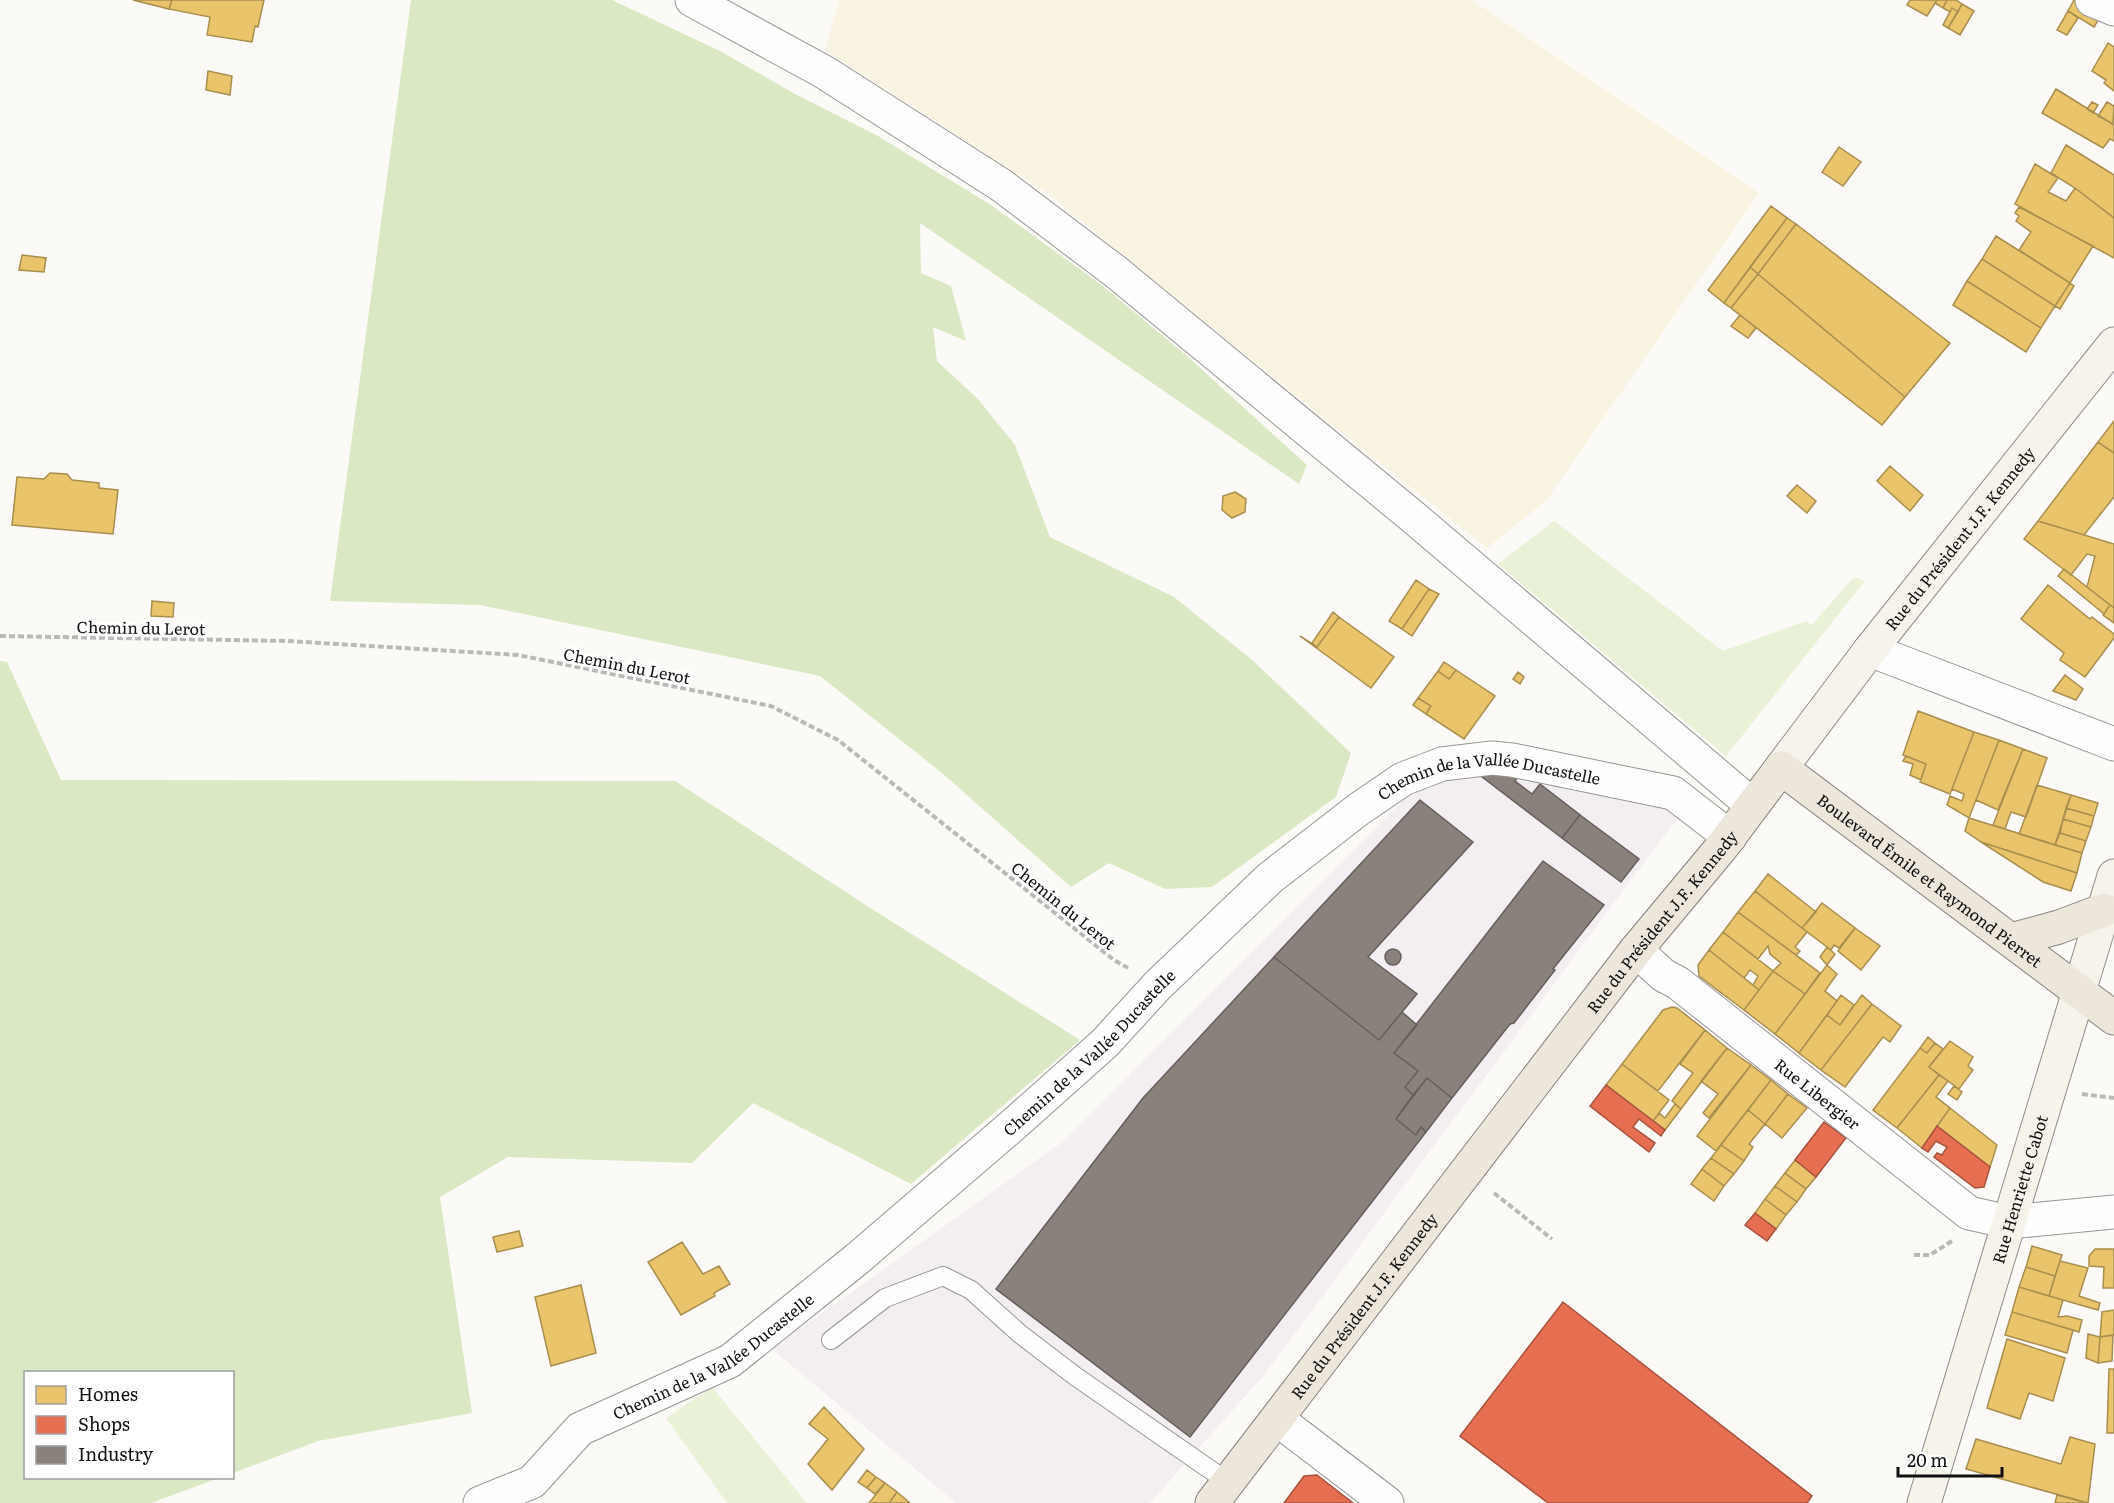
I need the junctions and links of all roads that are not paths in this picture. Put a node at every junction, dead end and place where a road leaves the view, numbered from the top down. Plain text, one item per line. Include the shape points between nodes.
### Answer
1 (692, 0) edge
2 (2092, 0) edge
3 (2114, 9) edge
4 (2114, 344) edge
5 (1870, 650) junction
6 (2114, 744) edge
7 (1781, 768) junction
8 (1752, 805) junction
9 (1730, 837) junction
10 (2114, 876) edge
11 (2104, 910) junction
12 (2011, 940) junction
13 (1636, 950) junction
14 (2079, 991) junction
15 (2114, 1018) edge
16 (2114, 1034) edge
17 (2114, 1212) edge
18 (2009, 1222) junction
19 (831, 1340) dead end
20 (1277, 1419) junction
21 (1220, 1493) edge
22 (480, 1503) edge
23 (1387, 1503) edge
24 (1924, 1503) edge

1 - 8 street via 824,72 1000,185 1107,265
2 - 3 street
4 - 5 street, Rue du Président J.F. Kennedy
5 - 6 street
5 - 7 street, Rue du Président J.F. Kennedy
7 - 8 main road, Rue du Président J.F. Kennedy
7 - 12 main road, Boulevard Émile et Raymond Pierret
8 - 9 main road, Rue du Président J.F. Kennedy
9 - 13 main road, Rue du Président J.F. Kennedy
9 - 22 street, Chemin de la Vallée Ducastelle via 1674,793 1512,760 1492,758 1442,764 1403,779 1270,878 1157,986 1105,1042 1013,1125 857,1259 729,1361 580,1429 532,1482
10 - 11 street, Rue Henriette Cabot
11 - 12 main road
11 - 14 street, Rue Henriette Cabot
12 - 14 main road, Boulevard Émile et Raymond Pierret
13 - 18 street, Rue Libergier via 1969,1213
13 - 20 main road, Rue du Président J.F. Kennedy
14 - 15 main road, Boulevard Émile et Raymond Pierret
14 - 16 main road, Boulevard Émile et Raymond Pierret
14 - 18 street, Rue Henriette Cabot
17 - 18 street, Rue Libergier
18 - 24 street, Rue Henriette Cabot
19 - 21 lane via 885,1298 943,1276 971,1290 1020,1334 1121,1410
20 - 21 main road, Rue du Président J.F. Kennedy
20 - 23 street

